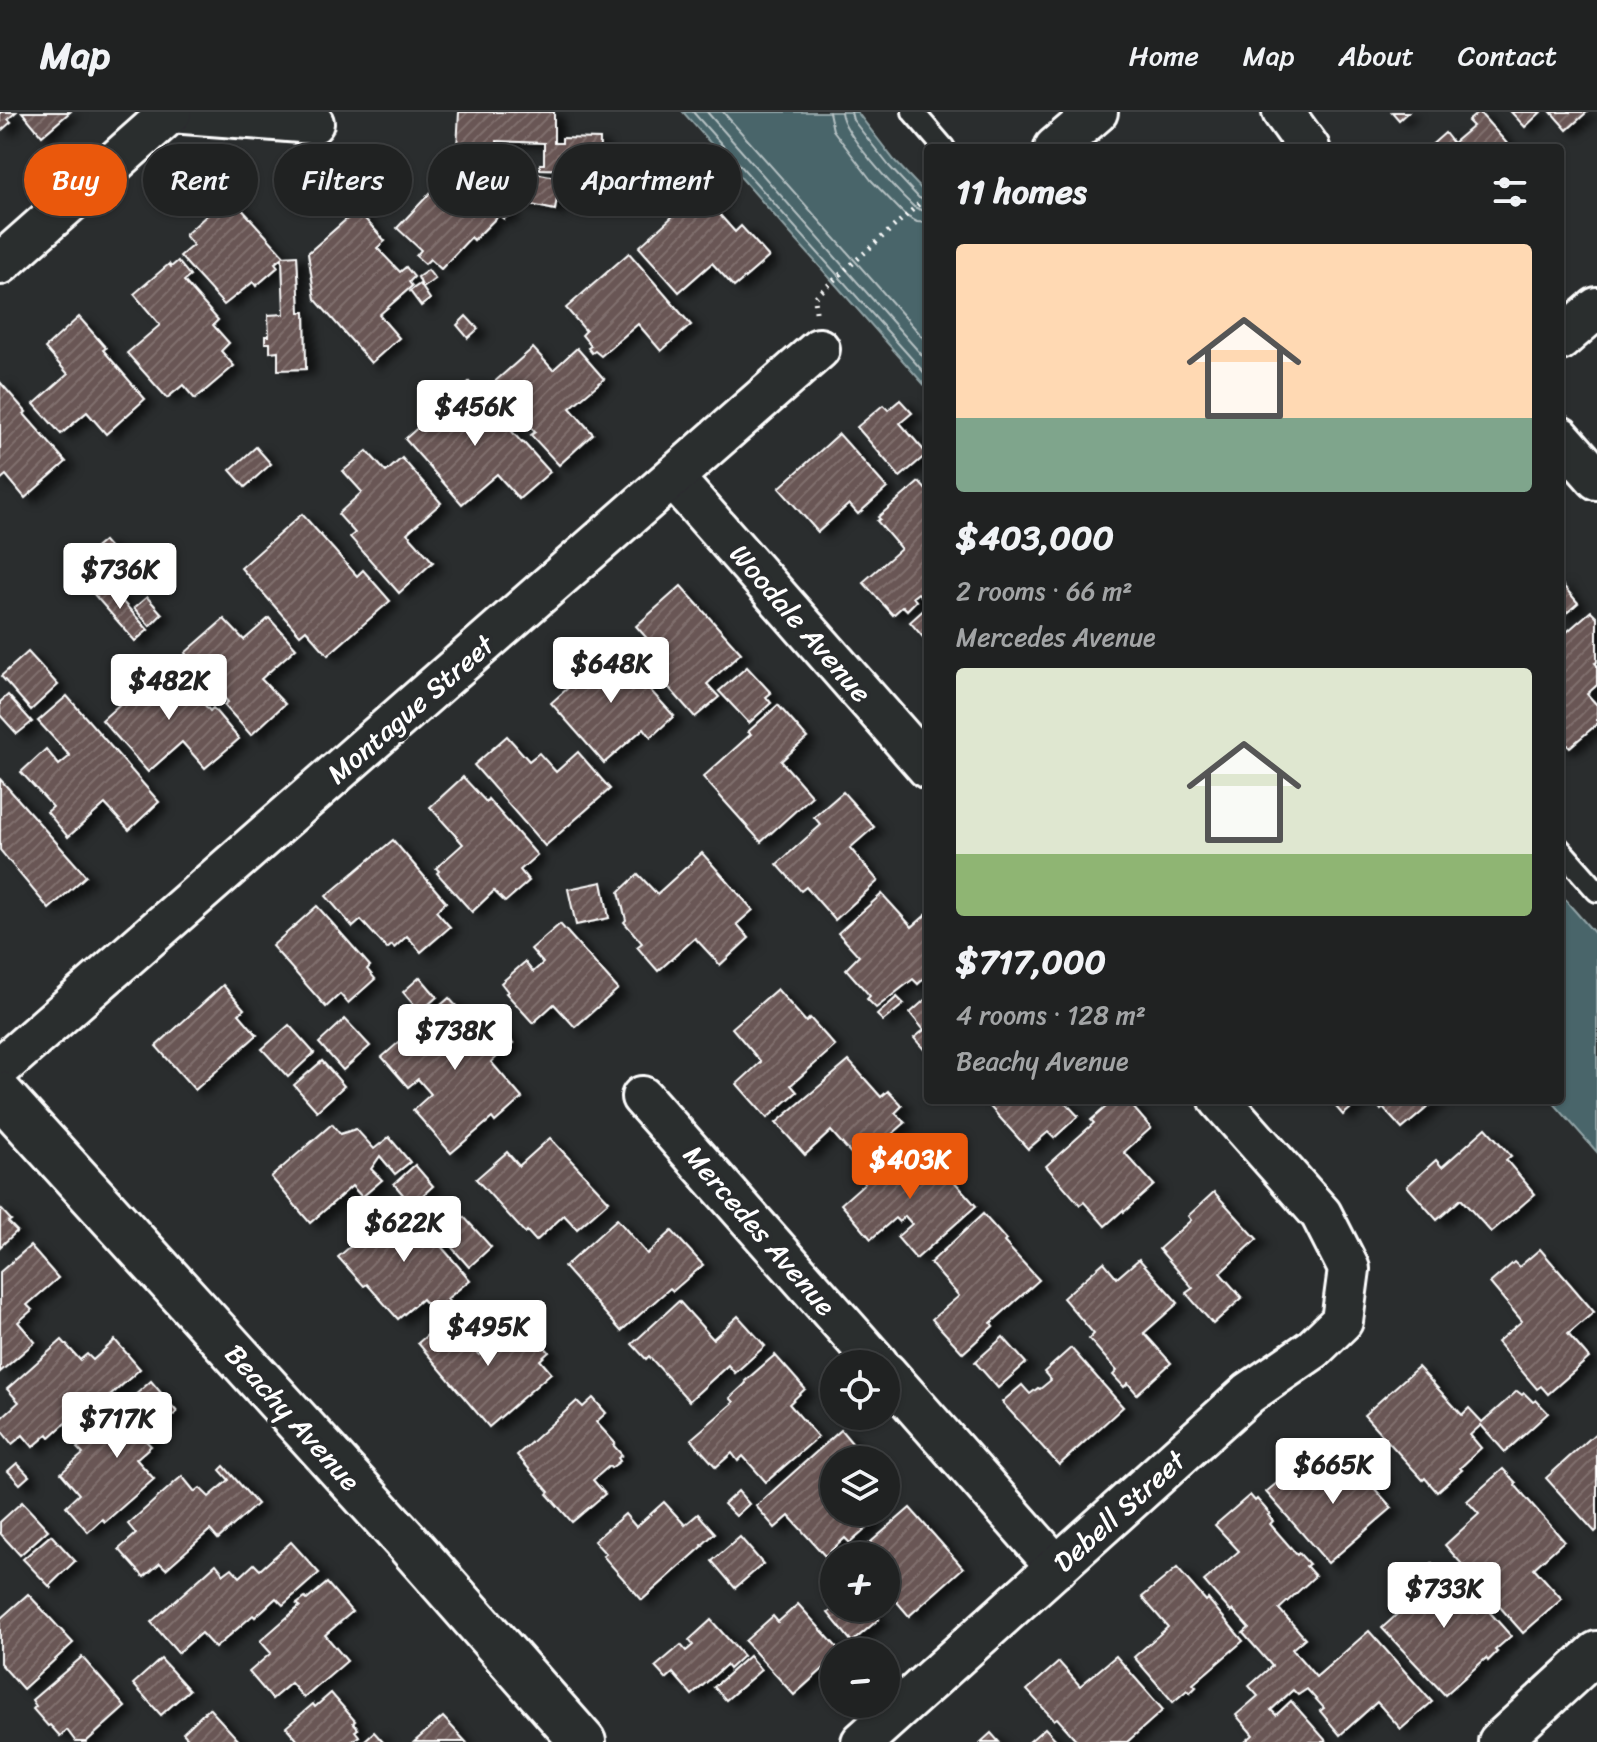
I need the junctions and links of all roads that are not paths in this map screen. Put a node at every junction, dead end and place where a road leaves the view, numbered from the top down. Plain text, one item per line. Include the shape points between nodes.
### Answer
1 (171, 112) edge
2 (913, 112) edge
3 (1097, 112) edge
4 (1283, 112) edge
5 (313, 123) dead end
6 (941, 144) edge
7 (1060, 144) edge
8 (1306, 144) edge
9 (0, 264) edge
10 (1597, 308) edge
11 (1564, 337) edge
12 (819, 349) dead end
13 (1564, 442) edge
14 (674, 479) junction
15 (1597, 479) edge
16 (924, 763) edge
17 (1564, 854) edge
18 (1597, 891) edge
19 (0, 1068) edge
20 (0, 1094) edge
21 (642, 1097) dead end
22 (1224, 1104) edge
23 (866, 1350) edge
24 (900, 1389) edge
25 (1057, 1567) junction
26 (1597, 1652) edge
27 (583, 1742) edge
28 (862, 1742) edge
29 (1499, 1742) edge

1 - 5 street
1 - 9 street
2 - 6 lane
3 - 7 street
4 - 8 street
10 - 11 street
12 - 14 street, Montague Street
13 - 15 street
14 - 16 street, Woodale Avenue
14 - 19 street, Montague Street
17 - 18 lane
20 - 27 street, Beachy Avenue
21 - 23 street, Mercedes Avenue
22 - 25 street, Debell Street via 1321,1214 1349,1269 1342,1321 1313,1349 1249,1393
24 - 25 street
25 - 28 street, Debell Street
26 - 29 street

